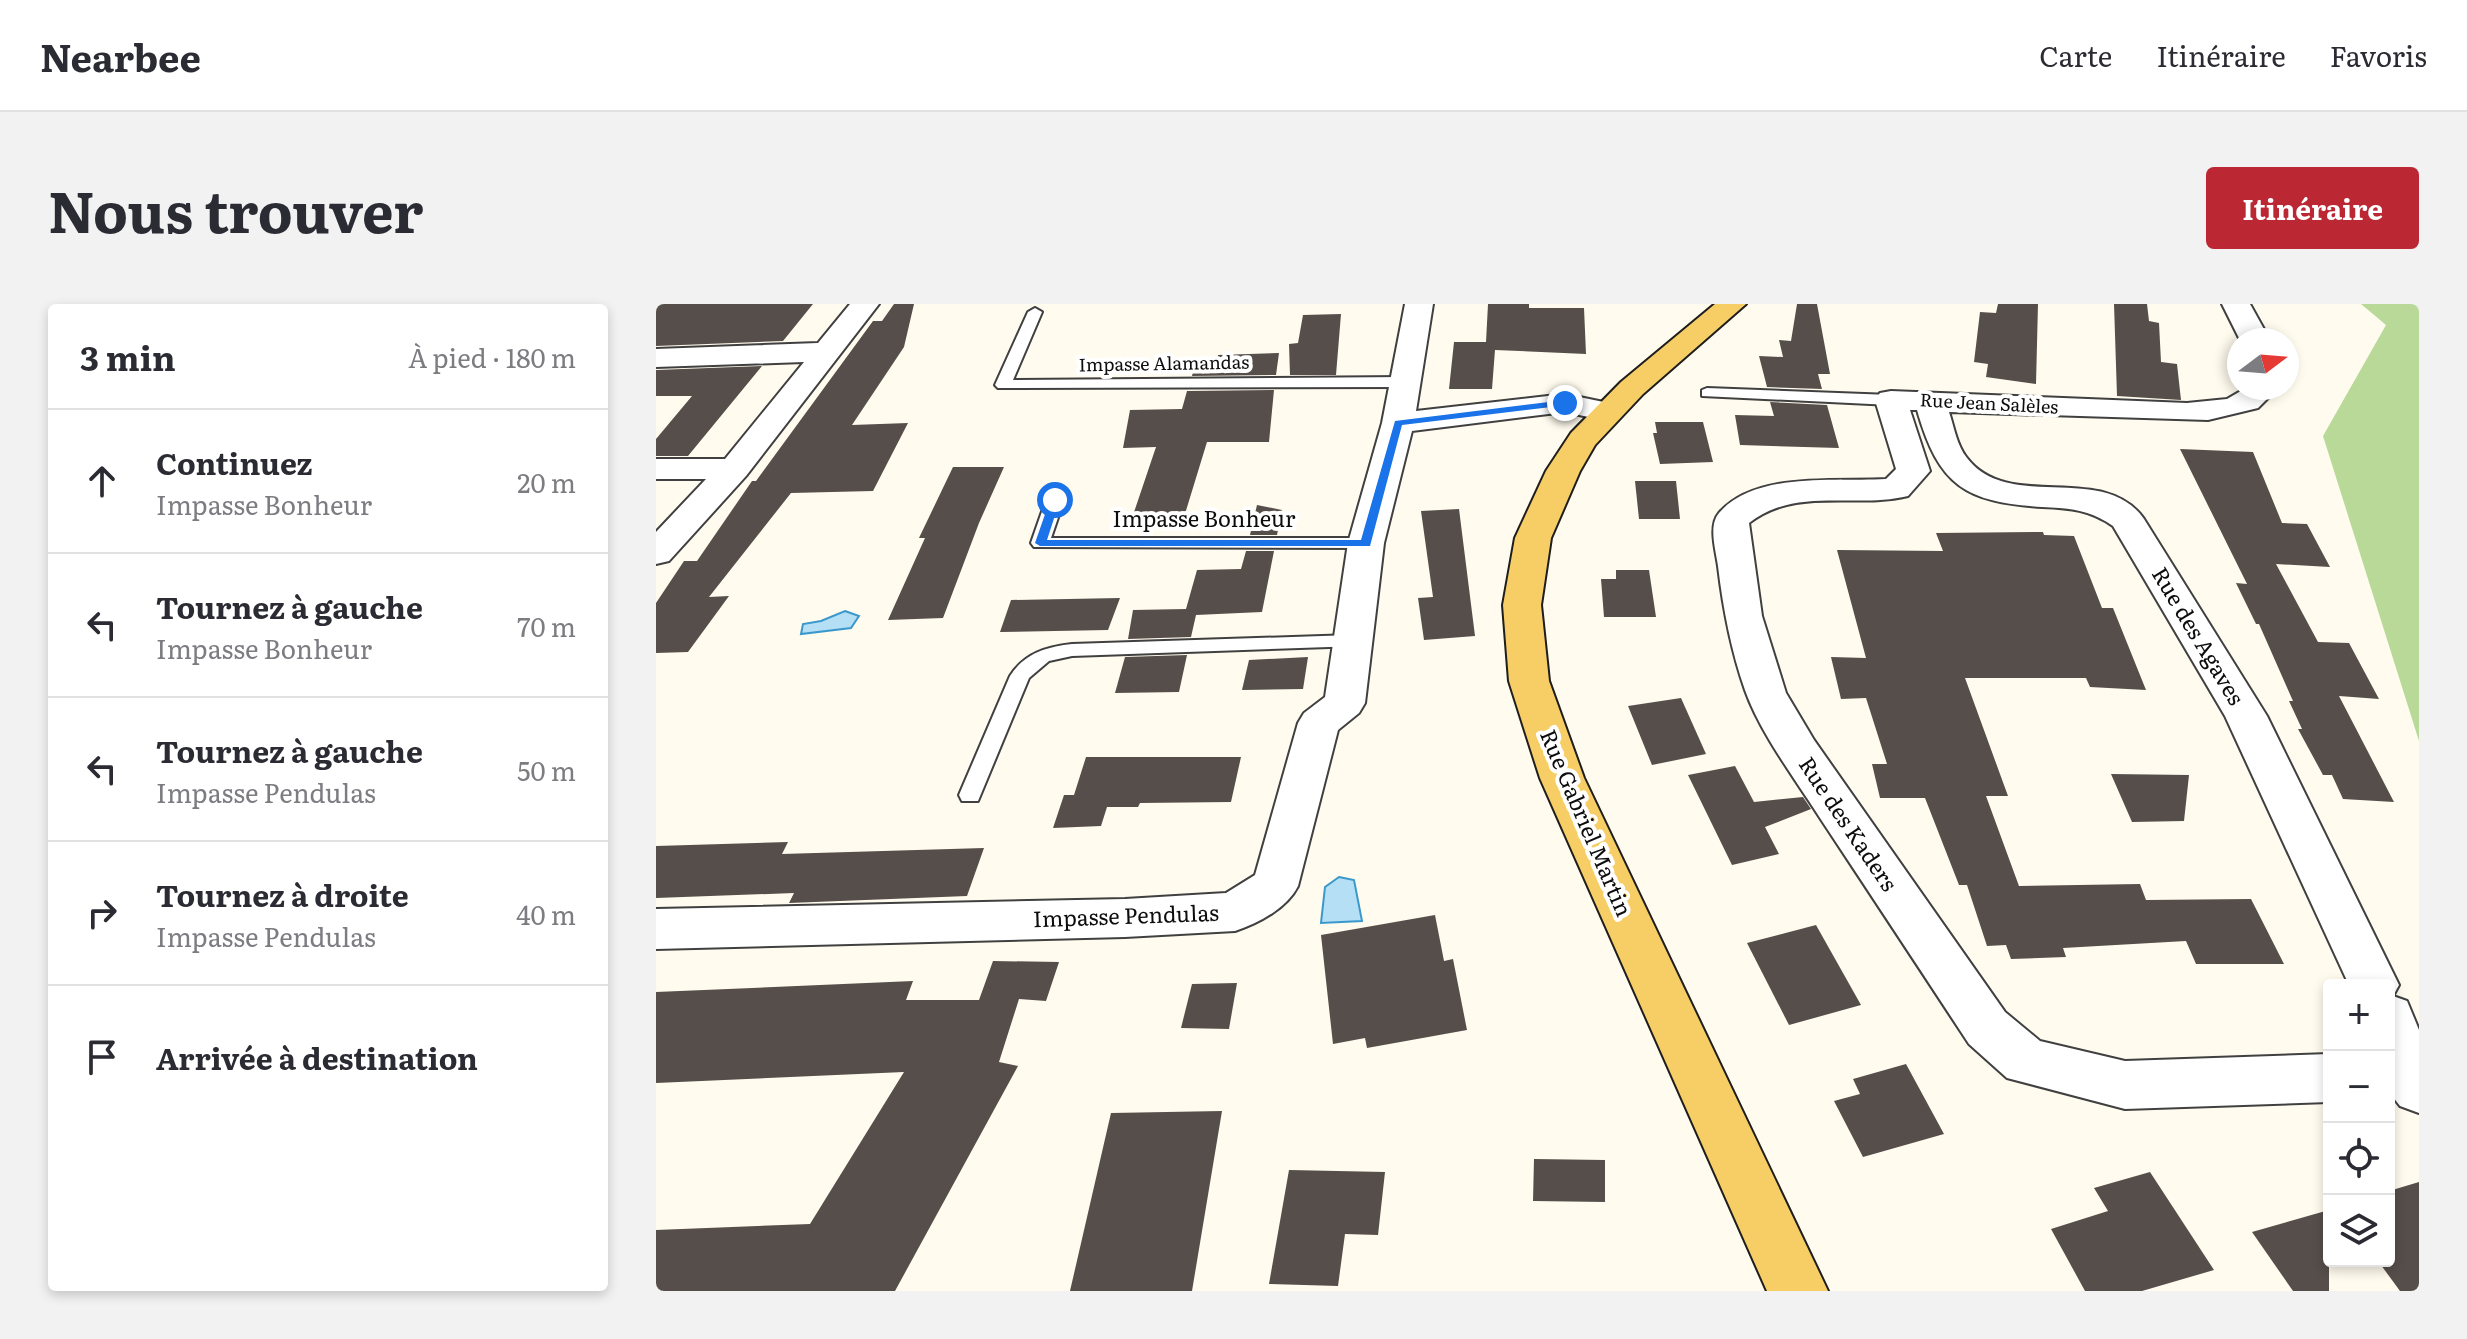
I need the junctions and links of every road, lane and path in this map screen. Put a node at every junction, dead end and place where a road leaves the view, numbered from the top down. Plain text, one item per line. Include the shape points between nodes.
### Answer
1 (865, 304) edge
2 (1419, 304) edge
3 (1732, 304) edge
4 (2236, 304) edge
5 (1035, 312) dead end
6 (2249, 328) edge
7 (827, 352) junction
8 (656, 358) edge
9 (1406, 382) junction
10 (1707, 393) dead end
11 (2251, 400) edge
12 (1910, 401) junction
13 (1607, 412) junction
14 (1398, 423) junction
15 (656, 469) edge
16 (734, 469) junction
17 (1055, 500) dead end
18 (1366, 543) junction
19 (656, 553) edge
20 (1352, 641) junction
21 (970, 795) dead end
22 (656, 929) edge
23 (2371, 979) edge
24 (2395, 1041) edge
25 (2323, 1078) edge
26 (2405, 1080) edge
27 (1798, 1291) edge

1 - 7 street
2 - 9 street, Impasse Pendulas
3 - 13 main road, Rue Gabriel Martin
4 - 6 street
5 - 9 lane, Impasse Alamandas via 1003,385
7 - 8 street
7 - 16 street
9 - 14 street, Impasse Pendulas
10 - 12 lane, Rue Jean Salèles
11 - 12 street, Rue Jean Salèles via 2226,409 2187,412
12 - 23 street, Rue des Agaves via 1969,481 1993,489 2089,500 2127,519 2246,716
12 - 25 street, Rue des Kaders via 1913,471 1896,489 1787,492 1743,507 1732,519 1743,616 1766,693 1799,751 1987,1028 2026,1061 2125,1085
13 - 14 street via 1565,403
13 - 27 main road, Rue Gabriel Martin via 1563,471 1533,538 1522,605 1529,681 1562,778
14 - 18 street, Impasse Pendulas
15 - 16 street
16 - 19 street
17 - 18 lane, Impasse Bonheur via 1040,543
18 - 20 street, Impasse Pendulas
20 - 21 lane via 1045,654 1020,676
20 - 22 street, Impasse Pendulas via 1345,703 1319,723 1275,886 1235,912
24 - 26 street

